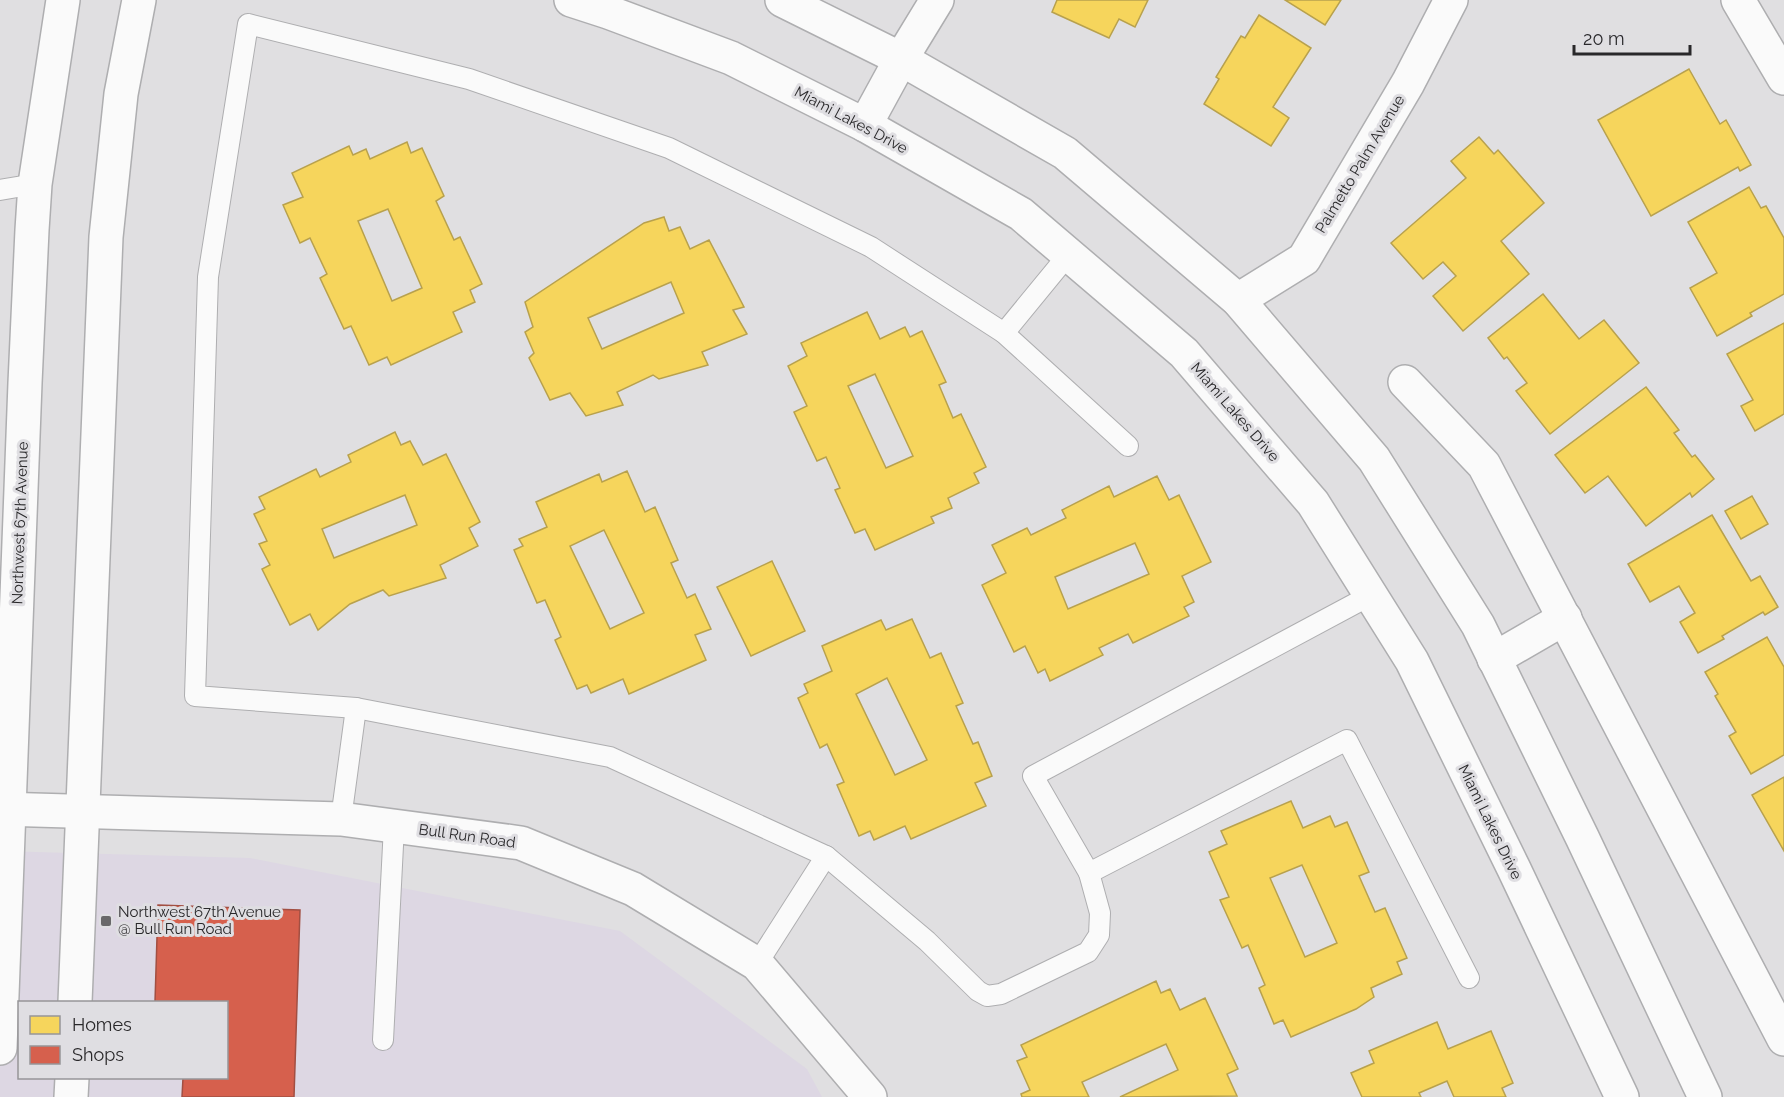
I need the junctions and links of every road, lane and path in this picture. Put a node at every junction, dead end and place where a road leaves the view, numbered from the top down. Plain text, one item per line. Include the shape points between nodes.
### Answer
1 (63, 0) edge
2 (139, 0) edge
3 (571, 0) edge
4 (782, 0) edge
5 (937, 0) edge
6 (1451, 0) edge
7 (1738, 0) edge
8 (901, 59) junction
9 (1784, 78) edge
10 (865, 125) junction
11 (35, 184) junction
12 (0, 190) edge
13 (1068, 255) junction
14 (1238, 300) junction
15 (1004, 333) junction
16 (1405, 382) dead end
17 (1128, 446) dead end
18 (1371, 595) junction
19 (1564, 618) junction
20 (1494, 659) junction
21 (356, 708) junction
22 (4, 809) edge
23 (82, 812) junction
24 (341, 819) junction
25 (394, 826) junction
26 (826, 856) junction
27 (1089, 873) junction
28 (757, 964) junction
29 (1469, 978) dead end
30 (75, 1001) edge
31 (1784, 1039) edge
32 (383, 1041) dead end
33 (0, 1048) edge
34 (72, 1079) edge
35 (71, 1097) edge
36 (870, 1097) edge
37 (1622, 1097) edge
38 (1705, 1097) edge

1 - 11 main road, Northwest 67th Avenue
2 - 23 main road via 121,94 106,237
3 - 10 main road, Miami Lakes Drive via 731,58
4 - 8 main road
5 - 8 main road
6 - 14 main road, Palmetto Palm Avenue via 1408,83 1304,259
7 - 9 main road
8 - 10 main road
8 - 14 main road via 1065,153
10 - 13 main road, Miami Lakes Drive via 1021,214
11 - 12 lane
11 - 22 main road, Northwest 67th Avenue
13 - 15 lane
13 - 18 main road, Miami Lakes Drive via 1184,353 1313,503
14 - 20 main road via 1374,459 1478,625
15 - 17 lane
15 - 21 lane via 871,247 669,148 469,79 248,24 208,278 195,696
16 - 19 main road via 1485,465
18 - 27 lane via 1033,776
18 - 37 main road, Miami Lakes Drive via 1412,661
19 - 20 main road
19 - 31 main road
20 - 38 main road
21 - 24 lane
21 - 26 lane via 610,757
22 - 23 main road, Bull Run Road
22 - 33 main road, Northwest 67th Avenue
23 - 24 main road, Bull Run Road
23 - 30 main road
24 - 25 main road, Bull Run Road
25 - 28 main road, Bull Run Road via 521,843 633,889
25 - 32 lane
26 - 27 lane via 987,996 1001,994 1088,952 1099,935 1100,913
26 - 28 lane
27 - 29 lane via 1347,740
28 - 36 main road, Bull Run Road
34 - 35 main road

